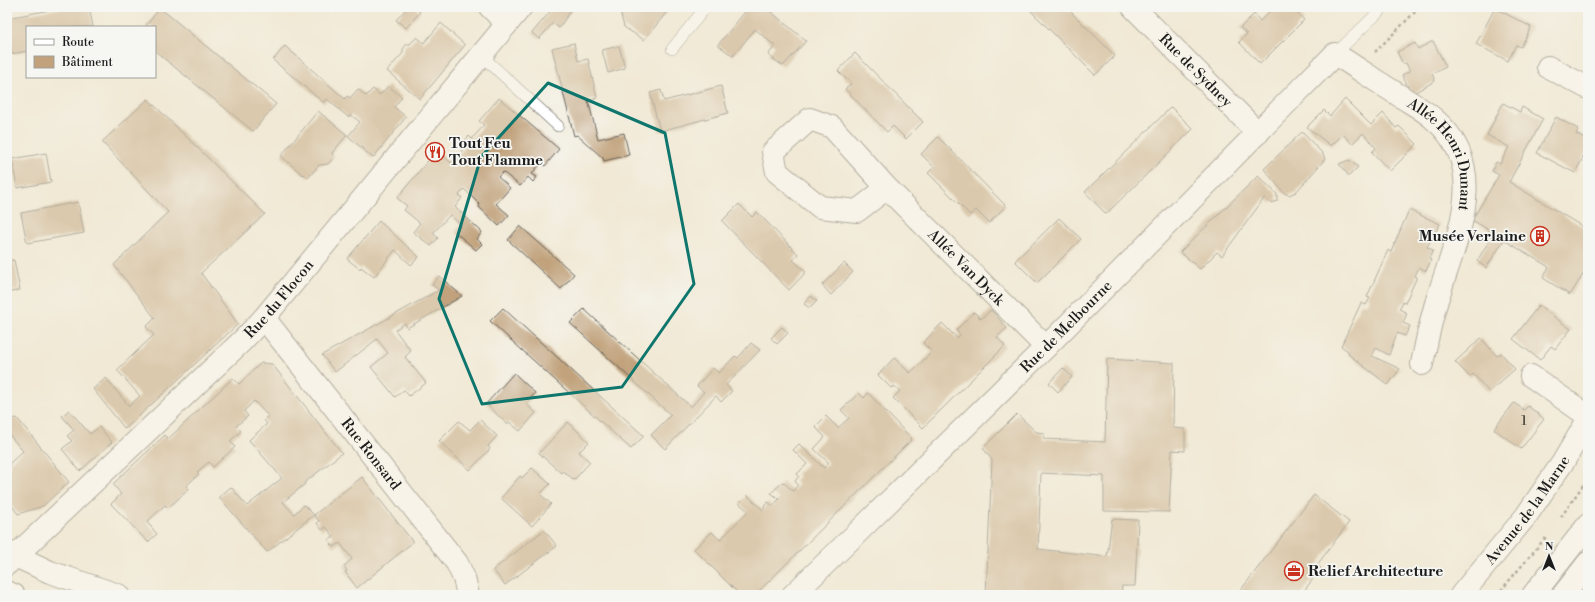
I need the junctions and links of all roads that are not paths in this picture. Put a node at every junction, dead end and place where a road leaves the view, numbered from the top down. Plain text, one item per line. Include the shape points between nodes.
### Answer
1 (490, 7) edge
2 (521, 7) edge
3 (706, 7) edge
4 (1133, 7) edge
5 (1384, 7) edge
6 (507, 24) junction
7 (672, 49) dead end
8 (1335, 54) junction
9 (481, 55) junction
10 (1548, 67) dead end
11 (1588, 88) edge
12 (558, 126) dead end
13 (1258, 133) junction
14 (888, 188) junction
15 (264, 318) junction
16 (1046, 347) junction
17 (1422, 364) dead end
18 (1531, 376) dead end
19 (1588, 416) edge
20 (1588, 420) edge
21 (1588, 525) edge
22 (10, 557) edge
23 (1588, 563) edge
24 (7, 592) edge
25 (14, 595) edge
26 (118, 595) edge
27 (468, 595) edge
28 (792, 595) edge
29 (1461, 595) edge
30 (1533, 595) edge
31 (1563, 595) edge

1 - 6 street
2 - 6 street, Rue du Flocon
3 - 7 lane
4 - 13 street, Rue de Sydney
5 - 8 lane, Rue de Melbourne
6 - 9 street, Rue du Flocon
8 - 13 street, Rue de Melbourne
8 - 17 street, Allée Henri Dunant via 1434,119 1457,148 1464,169 1466,190 1463,217 1431,318
9 - 12 lane
9 - 15 street, Rue du Flocon
10 - 11 street
13 - 16 street, Rue de Melbourne
14 - 14 street, Allée Van Dyck via 832,127 810,119 773,152 776,172 820,207 857,211
14 - 16 street, Allée Van Dyck
15 - 22 street, Rue du Flocon
15 - 27 street, Rue Ronsard via 457,563
16 - 28 street, Rue de Melbourne
18 - 19 street
20 - 29 street, Avenue de la Marne via 1526,516
21 - 30 street
22 - 26 street
23 - 31 street
24 - 25 street

